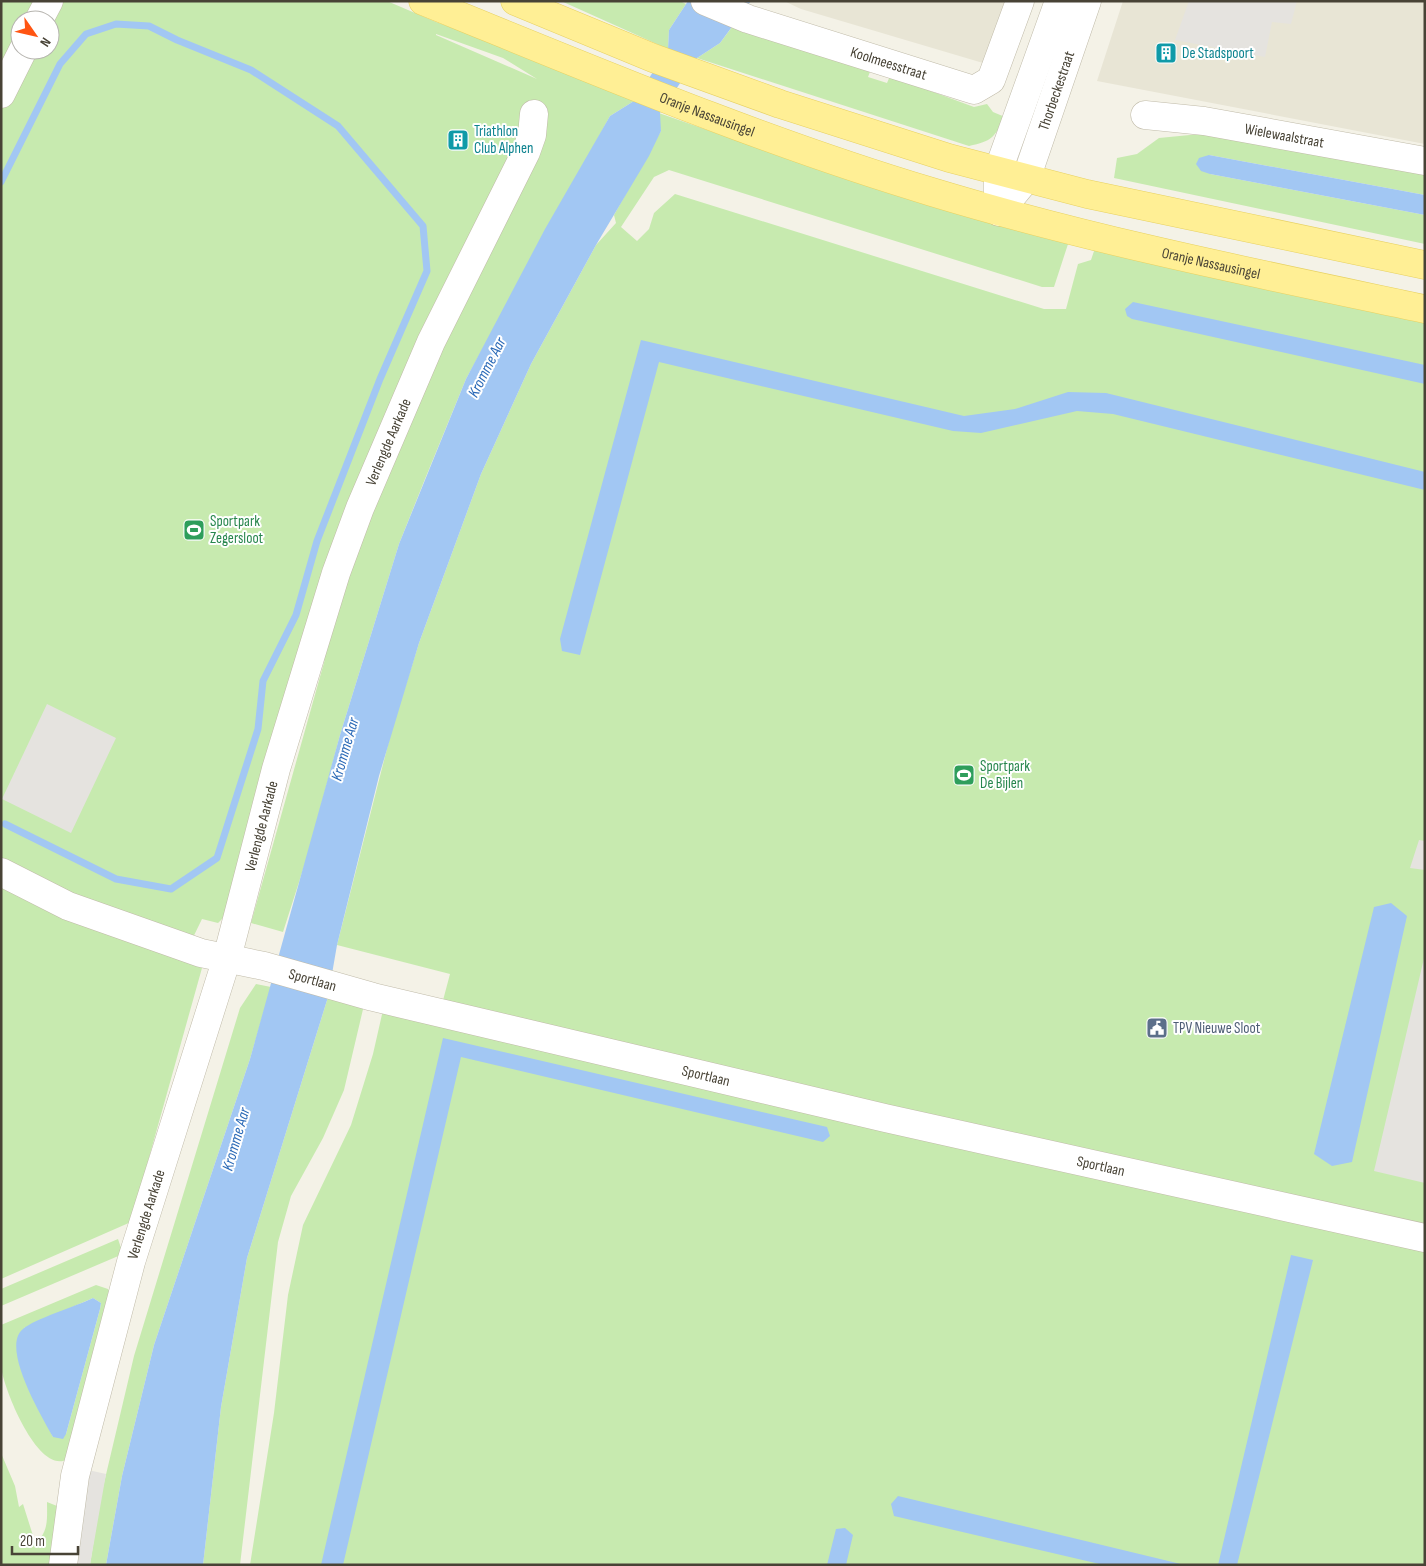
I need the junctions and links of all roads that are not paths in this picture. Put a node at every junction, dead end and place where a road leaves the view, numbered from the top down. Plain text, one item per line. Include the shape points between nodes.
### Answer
1 (423, 1) edge
2 (515, 1) edge
3 (705, 1) edge
4 (1020, 1) edge
5 (1059, 1) edge
6 (1087, 1) edge
7 (18, 60) edge
8 (1, 94) edge
9 (534, 114) dead end
10 (1145, 115) dead end
11 (1425, 161) edge
12 (998, 172) junction
13 (1026, 180) junction
14 (999, 212) junction
15 (1425, 265) edge
16 (1425, 308) edge
17 (1, 872) edge
18 (227, 958) junction
19 (1425, 1238) edge
20 (64, 1565) edge

1 - 14 main road, Oranje Nassausingel via 635,87 800,149
2 - 12 main road via 653,58 780,104
3 - 4 street, Koolmeesstraat via 748,19 974,90 991,80
5 - 12 street, Thorbeckestraat
6 - 13 street, Thorbeckestraat
7 - 8 street
9 - 18 street, Verlengde Aarkade via 526,152 431,342 360,508 336,573 276,769
10 - 11 street, Wielewaalstraat via 1204,121
12 - 13 main road
12 - 14 street
13 - 14 street
13 - 15 main road
14 - 16 main road, Oranje Nassausingel via 1107,240
17 - 18 street, Sportlaan via 68,906 201,953
18 - 19 street, Sportlaan via 373,997 885,1118
18 - 20 street, Verlengde Aarkade via 128,1271 75,1476

